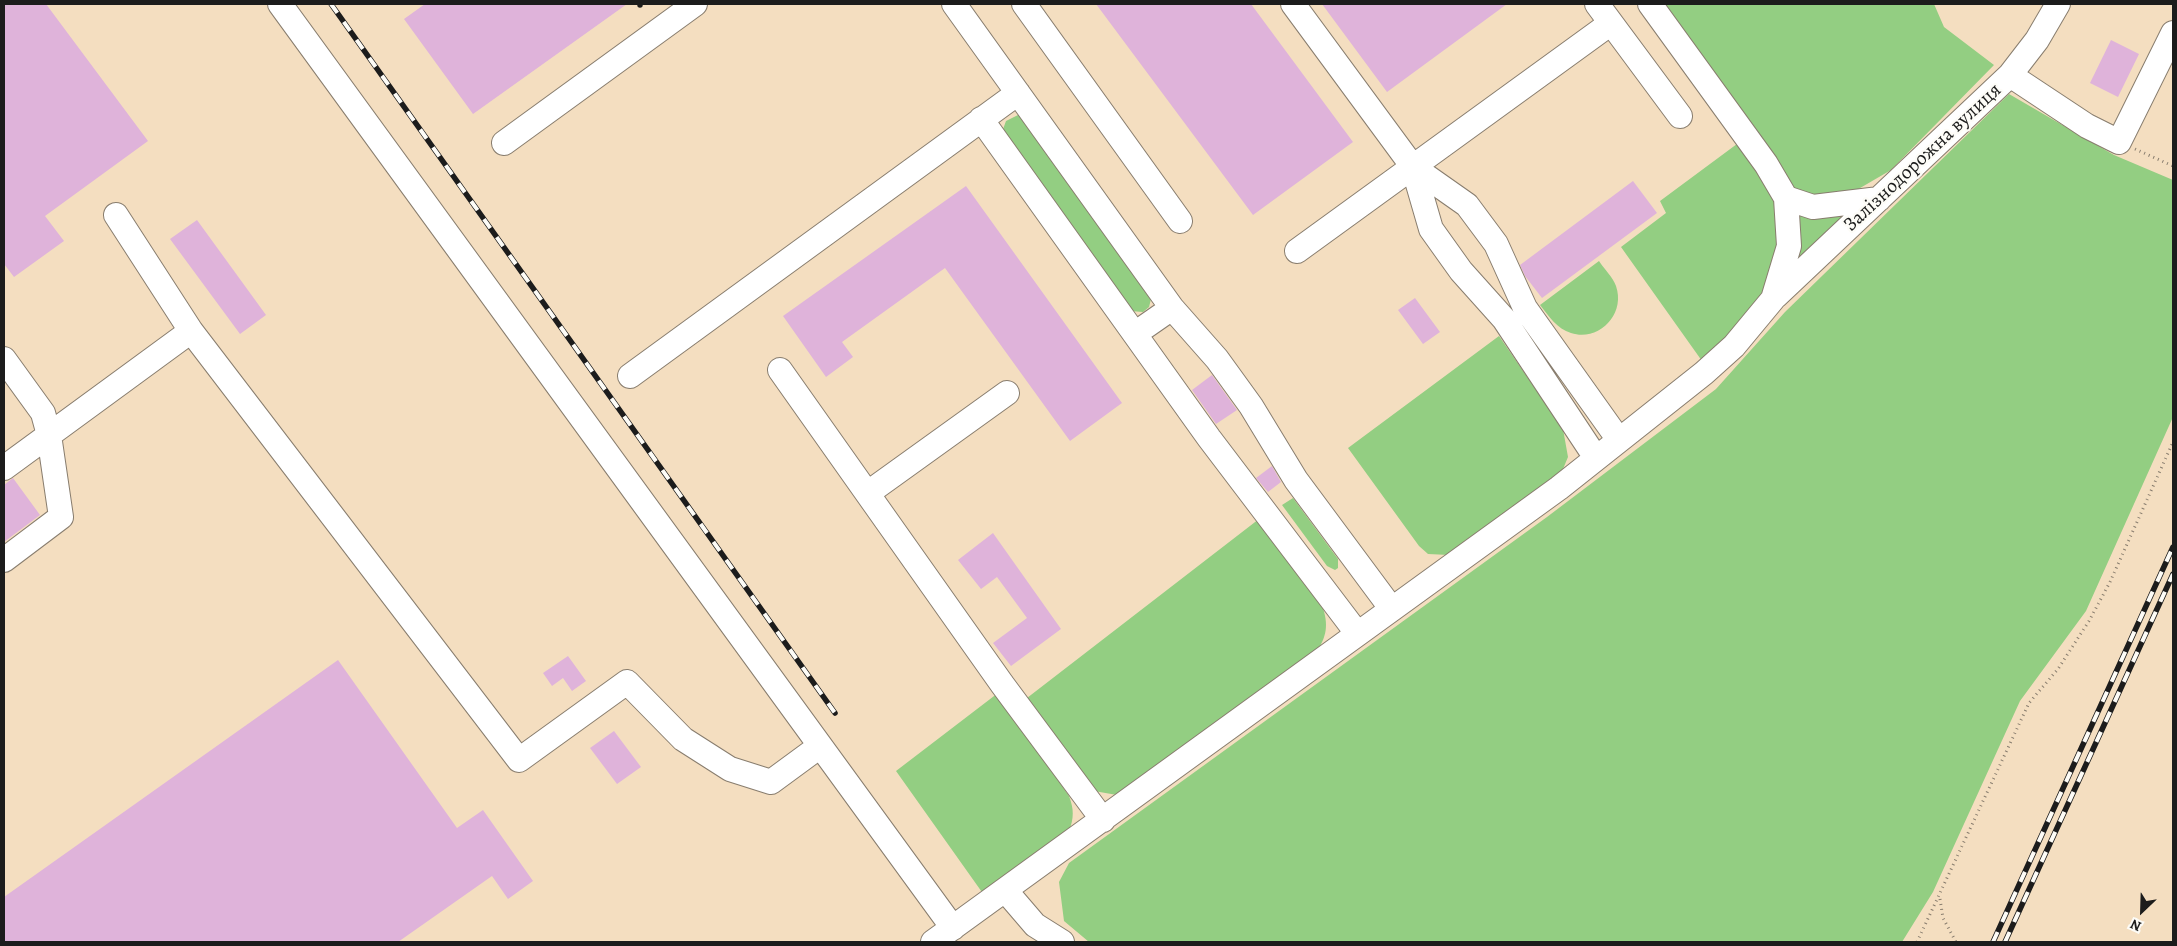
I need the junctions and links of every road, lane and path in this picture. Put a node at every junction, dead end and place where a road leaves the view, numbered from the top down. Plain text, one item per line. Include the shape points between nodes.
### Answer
1 (280, 4) edge
2 (695, 4) edge
3 (954, 4) edge
4 (1024, 4) edge
5 (1293, 4) edge
6 (1597, 4) edge
7 (1650, 4) edge
8 (2058, 4) edge
9 (1611, 23) junction
10 (2173, 33) edge
11 (2010, 75) junction
12 (1018, 93) junction
13 (1680, 116) dead end
14 (981, 119) junction
15 (2119, 142) junction
16 (504, 143) dead end
17 (2173, 166) edge
18 (1413, 167) junction
19 (1786, 198) junction
20 (1879, 199) junction
21 (116, 215) dead end
22 (1180, 221) dead end
23 (1297, 251) dead end
24 (1772, 299) junction
25 (1172, 308) junction
26 (191, 331) junction
27 (1136, 333) junction
28 (4, 359) edge
29 (780, 370) dead end
30 (630, 376) dead end
31 (1007, 393) dead end
32 (49, 435) junction
33 (1619, 440) junction
34 (2173, 442) edge
35 (1596, 458) junction
36 (4, 468) edge
37 (868, 493) junction
38 (4, 560) edge
39 (1391, 608) junction
40 (1357, 633) junction
41 (820, 746) junction
42 (1104, 820) junction
43 (1005, 890) junction
44 (1940, 899) junction
45 (953, 928) junction
46 (933, 942) edge
47 (1062, 942) edge
48 (1917, 942) edge
49 (1956, 942) edge

1 - 41 street
2 - 16 street
3 - 12 street
4 - 22 street
5 - 18 street
6 - 9 street
7 - 19 street via 1766,164
8 - 11 street, Залізнодорожна вулиця via 2037,40
9 - 13 street
9 - 18 street
10 - 15 street
11 - 15 street via 2087,126
11 - 20 street, Залізнодорожна вулиця
12 - 14 street
12 - 25 street
14 - 27 street
14 - 30 street
15 - 17 path
18 - 23 street
18 - 33 street via 1467,205 1496,244 1526,308
18 - 35 street via 1431,229 1461,271 1504,319
19 - 20 street via 1813,207
19 - 24 street via 1789,246
20 - 24 street, Залізнодорожна вулиця
21 - 26 street
24 - 33 street, Залізнодорожна вулиця via 1722,357
25 - 27 street
25 - 39 street via 1217,359 1251,406 1296,480
26 - 32 street
26 - 41 street via 519,760 626,682 683,738 730,769 771,782
27 - 40 street via 1210,438
28 - 32 street via 43,413
29 - 37 street
31 - 37 street
32 - 36 street
32 - 38 street via 61,517
33 - 35 street, Залізнодорожна вулиця
34 - 44 path via 2089,621 2029,704
35 - 39 street, Залізнодорожна вулиця
37 - 42 street via 1002,684
39 - 40 street, Залізнодорожна вулиця
40 - 42 street, Залізнодорожна вулиця
41 - 45 street
42 - 43 street, Залізнодорожна вулиця
43 - 45 street, Залізнодорожна вулиця
43 - 47 street via 1035,925
44 - 48 path
44 - 49 path via 1943,918
45 - 46 street, Залізнодорожна вулиця

